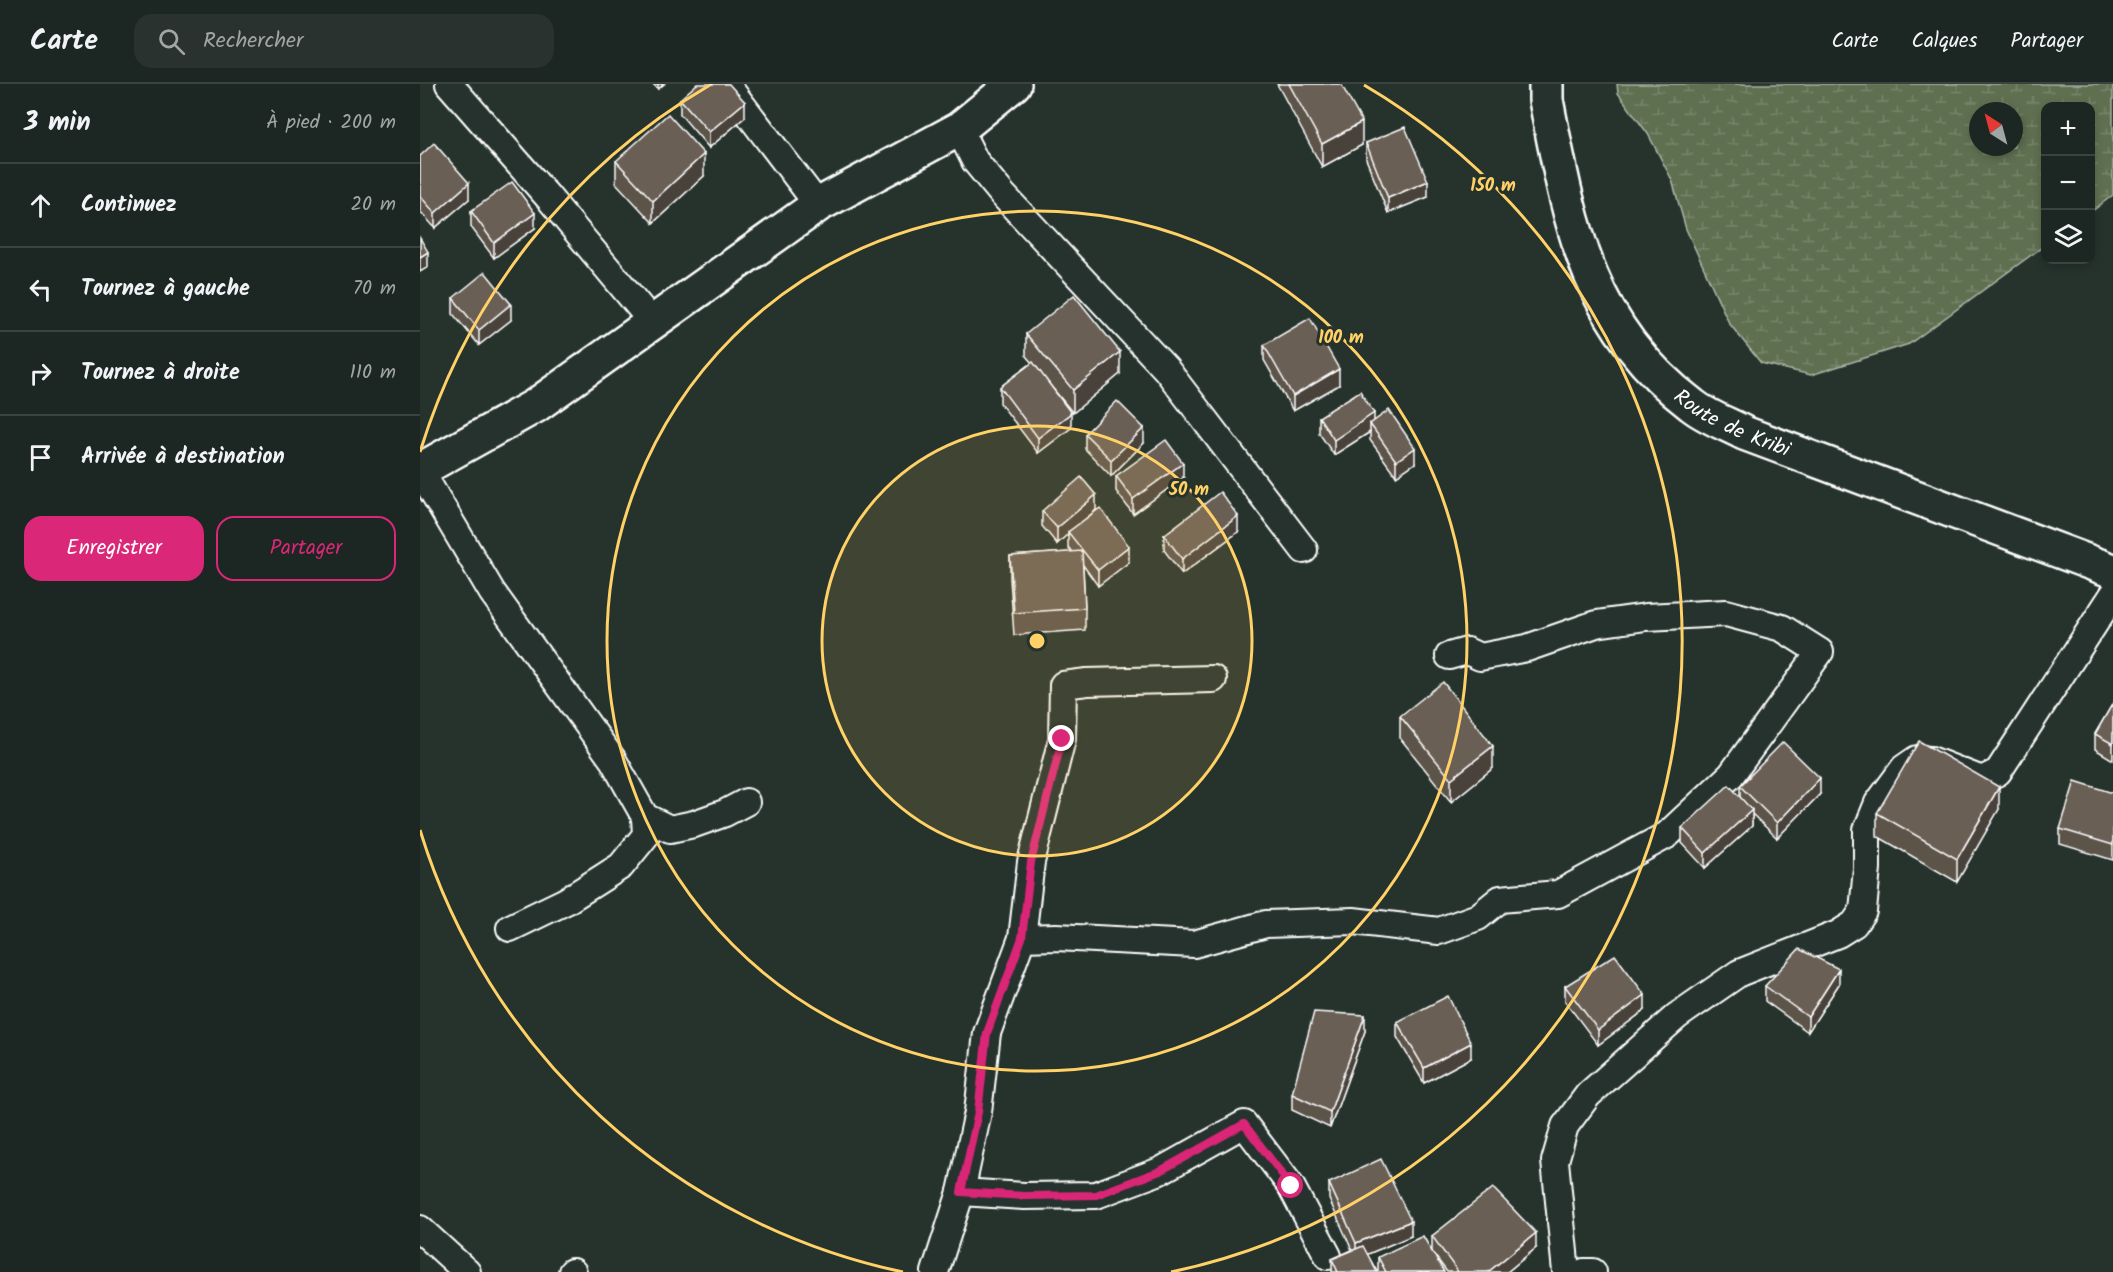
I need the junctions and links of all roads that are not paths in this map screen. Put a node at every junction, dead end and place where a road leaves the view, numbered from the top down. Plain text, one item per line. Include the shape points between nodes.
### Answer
1 (449, 84) edge
2 (726, 84) edge
3 (1014, 84) edge
4 (1546, 84) edge
5 (959, 129) junction
6 (818, 205) junction
7 (653, 323) junction
8 (420, 470) edge
9 (1304, 550) dead end
10 (2113, 571) edge
11 (2113, 595) edge
12 (1449, 656) dead end
13 (1213, 679) dead end
14 (746, 802) dead end
15 (645, 817) junction
16 (510, 928) dead end
17 (1022, 938) junction
18 (961, 1192) junction
19 (420, 1229) edge
20 (1328, 1256) dead end
21 (467, 1272) edge
22 (934, 1272) edge
23 (1566, 1272) edge
24 (1584, 1272) edge
25 (1593, 1272) edge

1 - 7 street
2 - 6 street
3 - 5 main road
4 - 10 main road, Route de Kribi via 1566,201 1591,279 1620,332 1655,374 1694,407 1744,433
5 - 6 main road
5 - 9 street via 975,161 1003,195 1166,369
6 - 7 main road
7 - 8 main road via 535,406
8 - 15 street via 492,592 613,760
11 - 23 street via 1998,772 1982,780 1932,760 1917,759 1904,768 1878,803 1867,830 1863,910 1854,924 1739,973 1677,1016 1588,1095 1565,1126 1555,1161
12 - 17 street via 1467,651 1480,657 1527,648 1596,624 1726,614 1782,628 1820,652 1731,775 1667,835 1558,894 1500,899 1478,917 1439,931 1353,921 1266,924 1194,944
13 - 17 street via 1063,686 1062,739 1031,862
14 - 15 street via 694,824 670,829
15 - 16 street via 646,835 621,866 566,901
17 - 18 street via 987,1033 978,1112
18 - 20 street via 1096,1195 1160,1171 1244,1124 1291,1186
18 - 22 street
19 - 21 street
24 - 25 street

